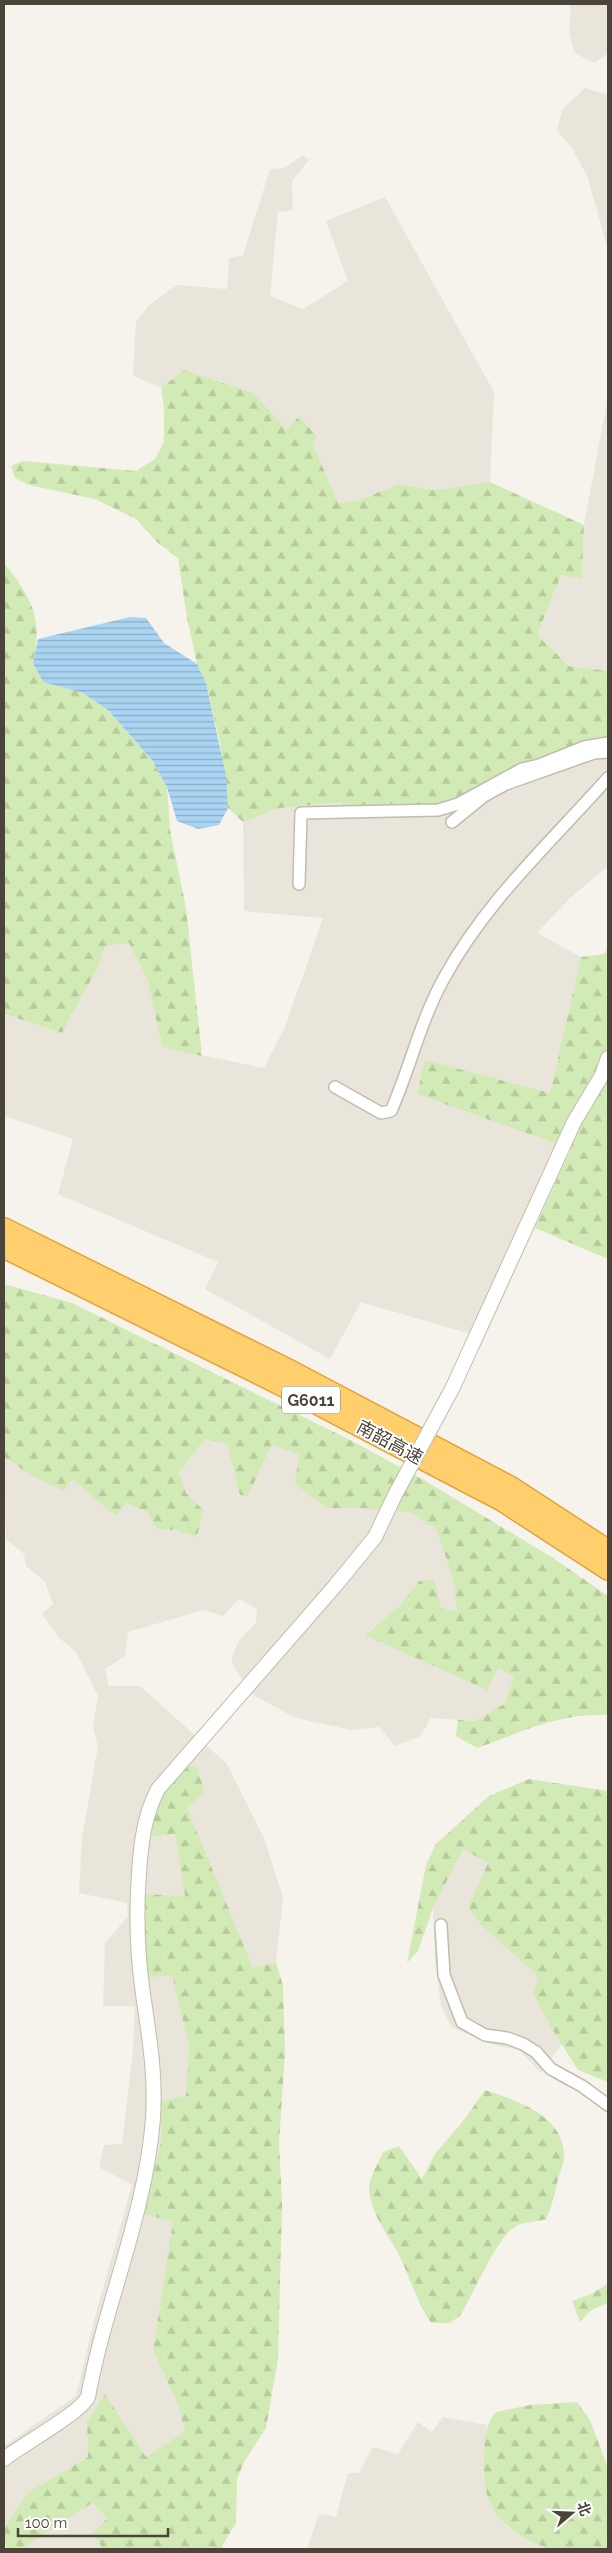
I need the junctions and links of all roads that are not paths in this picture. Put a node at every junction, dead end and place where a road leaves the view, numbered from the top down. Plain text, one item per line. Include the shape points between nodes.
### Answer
1 (608, 743) edge
2 (608, 752) edge
3 (608, 778) edge
4 (452, 822) dead end
5 (299, 884) dead end
6 (608, 1058) edge
7 (335, 1087) dead end
8 (4, 1230) edge
9 (4, 1247) edge
10 (608, 1550) edge
11 (608, 1569) edge
12 (441, 1924) dead end
13 (608, 2105) edge
14 (4, 2459) edge

1 - 5 street via 584,747 522,769 458,804 438,810 301,813
2 - 4 street via 594,753 506,784 484,796
3 - 7 street via 525,866 456,958 430,1006 391,1111 381,1113
6 - 14 street, bridge via 602,1075 574,1122 453,1387 375,1537 158,1789 147,1811 140,1847 136,1932 142,1993 152,2046 154,2083 149,2158 88,2397 75,2412
8 - 10 highway, 南韶高速 / G6011 via 290,1371 510,1487
9 - 11 highway, 南韶高速 / G6011 via 282,1385 502,1500
12 - 13 street via 444,1975 462,2022 485,2035 523,2044 536,2052 551,2069

